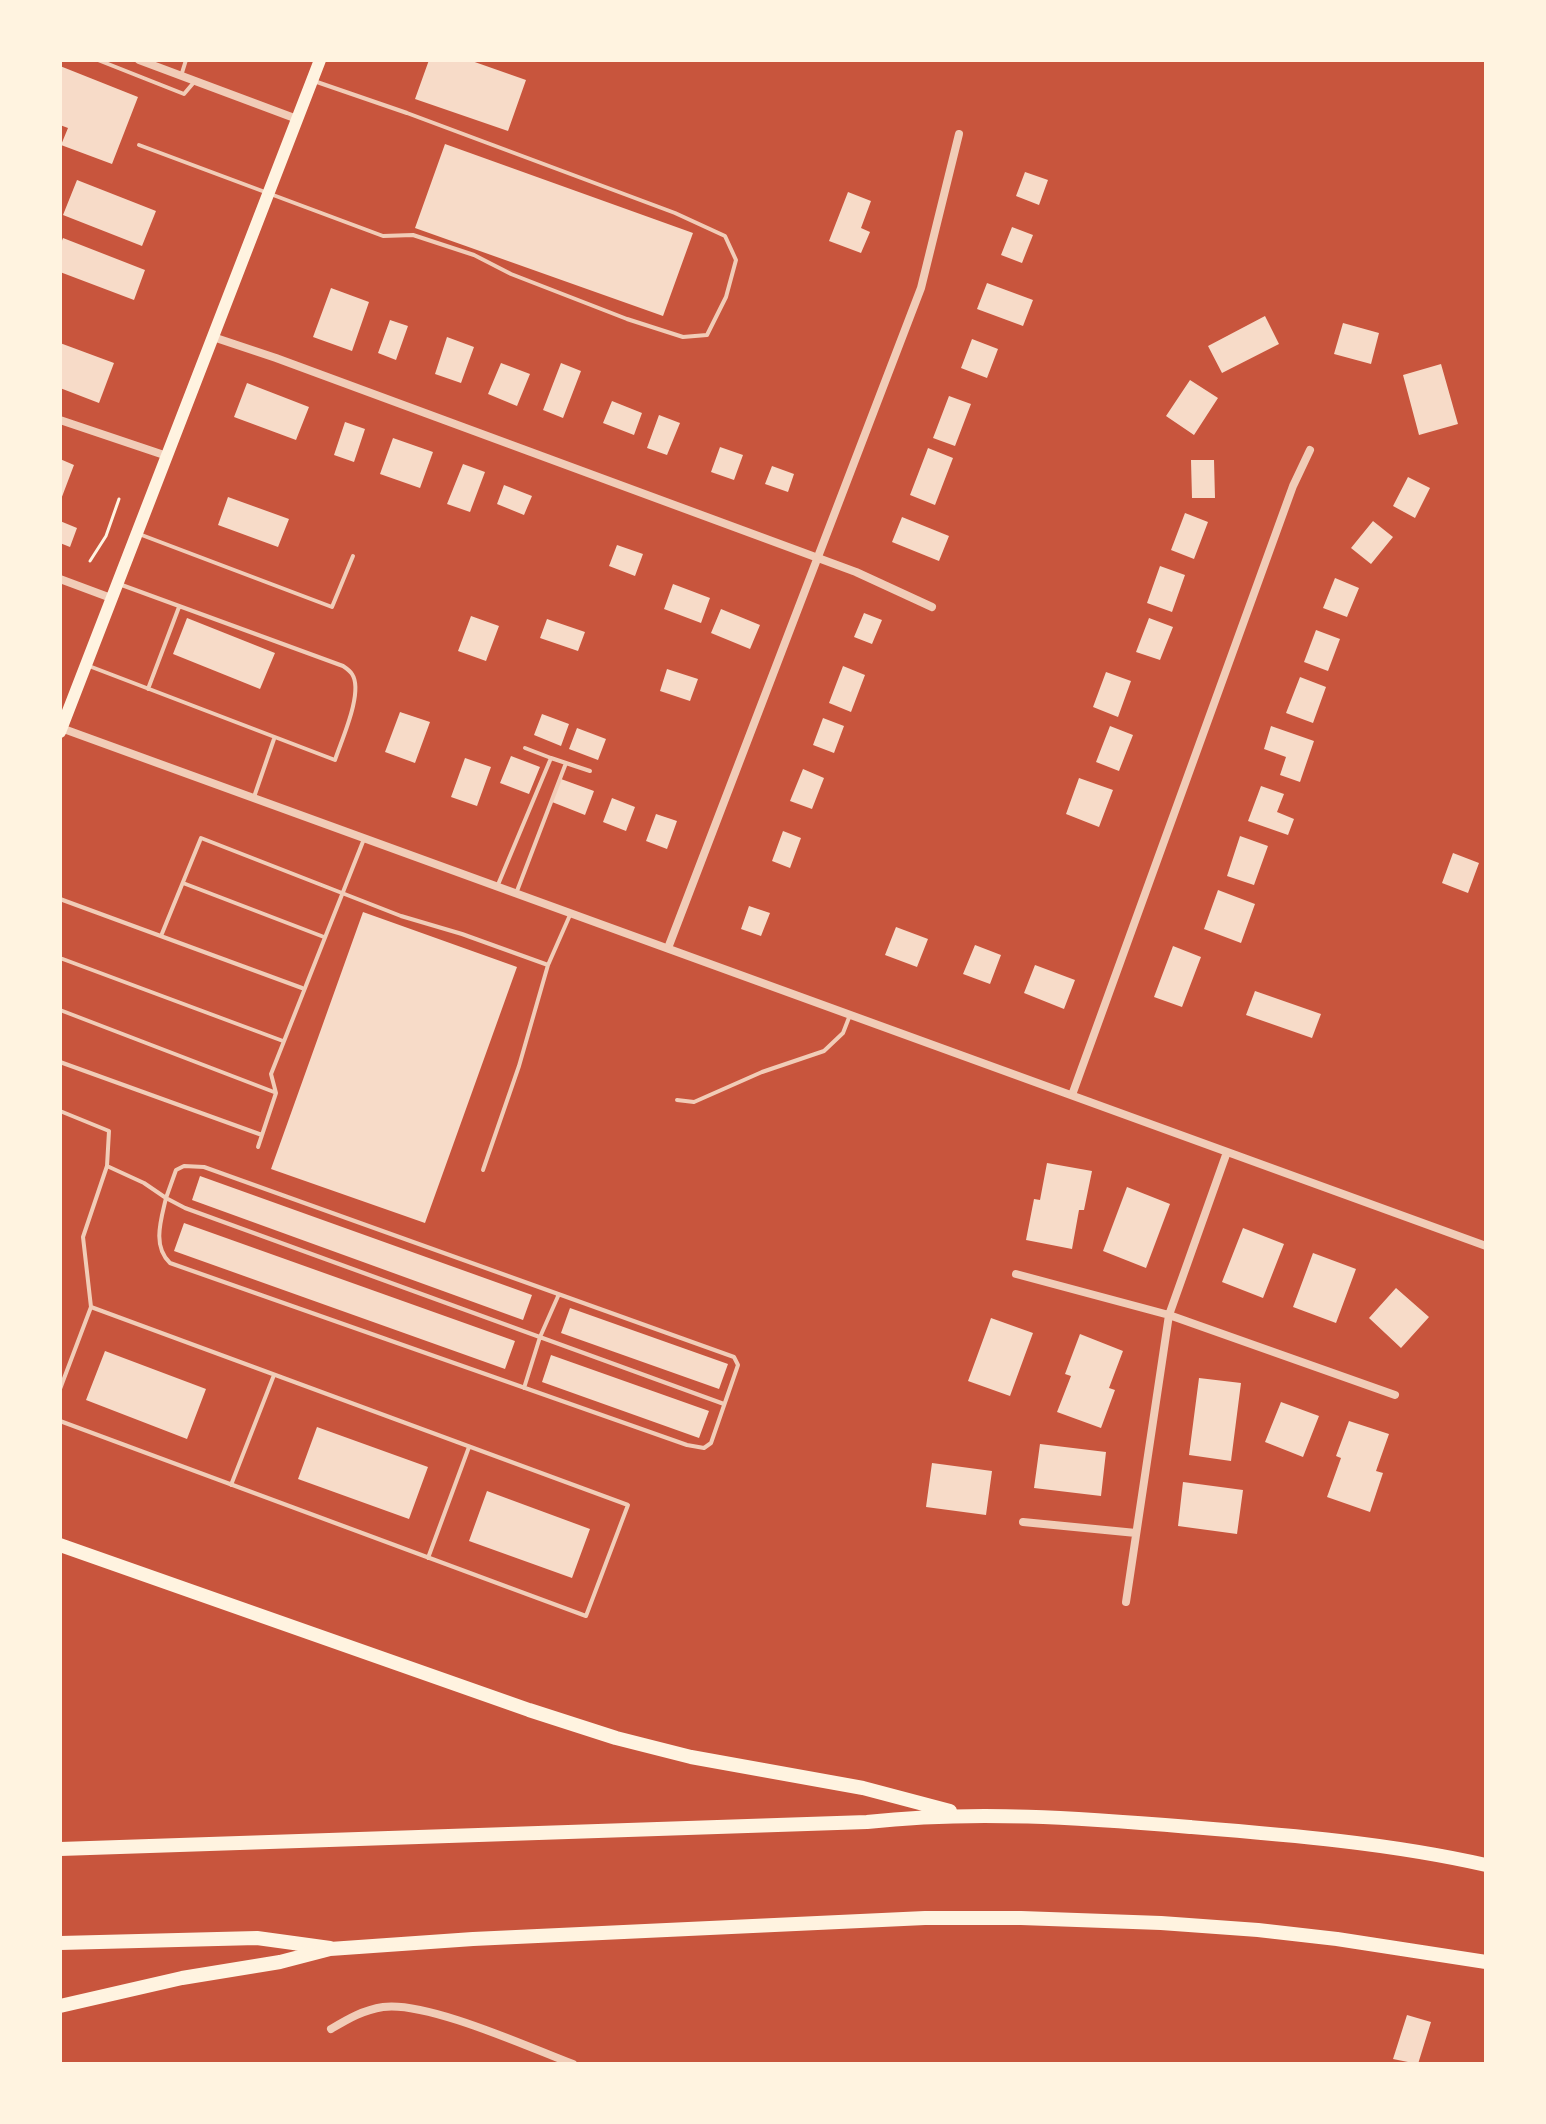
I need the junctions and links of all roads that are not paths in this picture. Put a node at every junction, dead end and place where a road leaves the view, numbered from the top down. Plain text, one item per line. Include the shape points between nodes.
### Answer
1 (98, 60) edge
2 (139, 60) edge
3 (186, 60) edge
4 (320, 60) edge
5 (181, 76) junction
6 (312, 80) junction
7 (195, 81) junction
8 (297, 119) junction
9 (959, 134) dead end
10 (139, 145) dead end
11 (268, 193) junction
12 (213, 337) junction
13 (60, 420) edge
14 (1310, 450) dead end
15 (167, 456) junction
16 (137, 533) junction
17 (353, 556) dead end
18 (818, 558) junction
19 (60, 579) edge
20 (117, 583) junction
21 (111, 598) junction
22 (179, 607) junction
23 (932, 607) dead end
24 (86, 665) junction
25 (148, 689) junction
26 (65, 706) edge
27 (61, 730) edge
28 (274, 739) junction
29 (525, 748) dead end
30 (551, 758) junction
31 (566, 763) junction
32 (590, 771) dead end
33 (253, 798) junction
34 (364, 838) junction
35 (183, 883) junction
36 (497, 887) junction
37 (342, 893) junction
38 (516, 893) junction
39 (60, 899) edge
40 (571, 913) junction
41 (161, 936) junction
42 (324, 937) junction
43 (668, 948) junction
44 (60, 958) edge
45 (548, 965) junction
46 (303, 989) junction
47 (60, 1010) edge
48 (850, 1015) junction
49 (283, 1041) junction
50 (60, 1062) edge
51 (276, 1093) junction
52 (1072, 1095) junction
53 (677, 1100) dead end
54 (60, 1111) edge
55 (262, 1135) junction
56 (258, 1147) dead end
57 (1227, 1152) junction
58 (107, 1166) junction
59 (483, 1170) dead end
60 (166, 1198) junction
61 (1486, 1246) edge
62 (1016, 1274) dead end
63 (559, 1294) junction
64 (91, 1307) junction
65 (1169, 1315) junction
66 (540, 1337) junction
67 (274, 1375) junction
68 (524, 1388) junction
69 (60, 1389) edge
70 (1395, 1395) dead end
71 (724, 1404) junction
72 (60, 1421) edge
73 (469, 1447) junction
74 (231, 1485) junction
75 (1023, 1522) dead end
76 (1136, 1533) junction
77 (60, 1545) edge
78 (428, 1558) junction
79 (1126, 1602) dead end
80 (966, 1815) junction
81 (60, 1849) edge
82 (1486, 1865) edge
83 (60, 1943) edge
84 (330, 1949) junction
85 (1486, 1962) edge
86 (60, 2006) edge
87 (331, 2029) dead end
88 (573, 2064) edge

1 - 7 lane via 184,94
2 - 5 street
3 - 5 lane
4 - 6 main road
5 - 7 street
6 - 8 main road
6 - 11 lane via 725,236 736,260 726,297 707,335 683,337 511,274 474,255 413,235 383,236
7 - 8 street
8 - 11 main road
9 - 18 street via 921,288
10 - 11 lane
11 - 12 main road
12 - 15 main road
12 - 18 street
13 - 15 street
14 - 52 street
15 - 16 main road
16 - 17 lane via 332,607
16 - 20 main road
18 - 23 street
18 - 43 street
19 - 21 street
20 - 21 main road
20 - 22 lane
21 - 24 main road
22 - 25 lane
22 - 28 lane via 343,666 353,675 356,689 335,760
24 - 25 lane
24 - 26 main road
25 - 28 lane
26 - 27 main road
27 - 33 street
28 - 33 lane
29 - 30 lane
30 - 31 lane
30 - 36 lane
31 - 32 lane
31 - 38 lane
33 - 34 street
34 - 36 street
34 - 37 lane
35 - 37 lane via 201,838
35 - 41 lane
35 - 42 lane
36 - 38 street
37 - 42 lane
37 - 45 lane
38 - 40 street
39 - 41 lane
40 - 43 street
40 - 45 lane
41 - 46 lane
42 - 46 lane
43 - 48 street
44 - 49 lane
45 - 59 lane
46 - 49 lane
47 - 51 lane
48 - 52 street
48 - 53 lane via 843,1033 824,1051 694,1102
49 - 51 lane via 271,1074
50 - 55 lane
51 - 55 lane
52 - 57 street
54 - 58 lane via 109,1131
55 - 56 lane
57 - 61 street
57 - 65 street
58 - 60 lane
58 - 64 lane via 83,1237
60 - 63 lane via 176,1170 204,1167
60 - 66 lane
60 - 68 lane via 159,1243 170,1263
62 - 65 street
63 - 66 lane
63 - 71 lane via 734,1357 738,1365
64 - 67 lane
64 - 69 lane
65 - 70 street
65 - 76 street
66 - 68 lane
66 - 71 lane
67 - 73 lane
67 - 74 lane
68 - 71 lane via 704,1448 711,1443
72 - 74 lane
73 - 78 lane
73 - 78 lane via 628,1505 586,1616
74 - 78 lane
75 - 76 street
76 - 79 street
77 - 80 highway via 616,1738 863,1788
80 - 81 highway
80 - 82 highway via 1288,1834 1429,1852
83 - 84 highway via 257,1938
84 - 85 highway via 842,1921 1021,1918 1258,1930
84 - 86 highway
87 - 88 street via 362,2012 405,2008 490,2032

